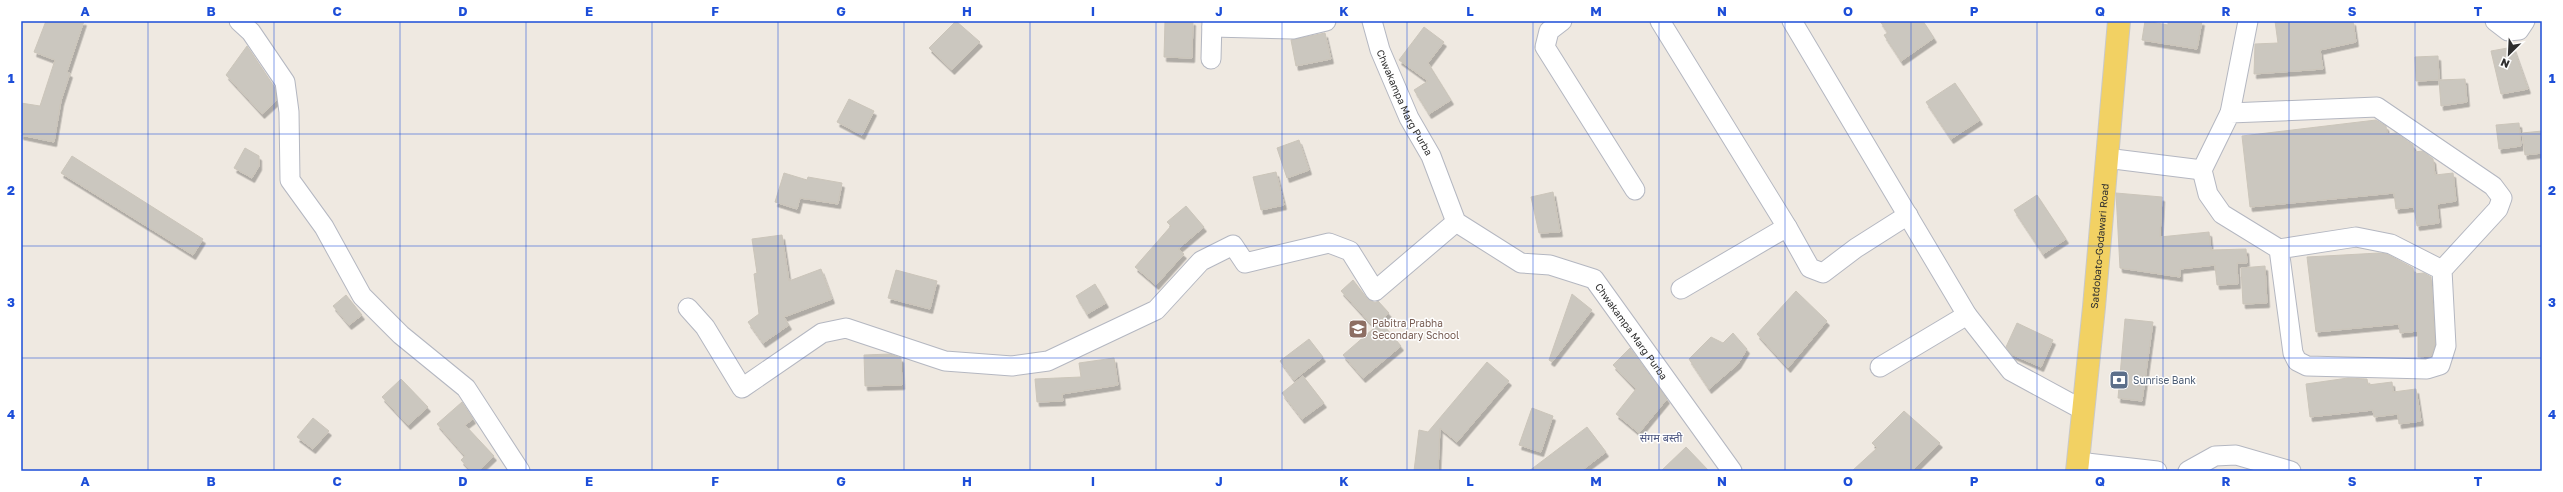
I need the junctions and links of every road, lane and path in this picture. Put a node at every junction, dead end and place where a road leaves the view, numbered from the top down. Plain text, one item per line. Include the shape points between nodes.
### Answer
1 (239, 21) edge
2 (1326, 21) edge
3 (1372, 21) edge
4 (1562, 21) edge
5 (1660, 21) edge
6 (1792, 21) edge
7 (2119, 21) edge
8 (2248, 21) edge
9 (2495, 21) edge
10 (2525, 21) edge
11 (1212, 24) edge
12 (1211, 59) dead end
13 (2230, 113) junction
14 (2106, 158) junction
15 (2202, 170) junction
16 (1635, 190) dead end
17 (1908, 215) junction
18 (1456, 222) junction
19 (1787, 227) junction
20 (2279, 249) junction
21 (2442, 270) junction
22 (1681, 289) dead end
23 (688, 308) dead end
24 (1967, 315) junction
25 (1880, 367) dead end
26 (2083, 410) junction
27 (2078, 466) edge
28 (520, 471) edge
29 (1732, 471) edge
30 (2156, 471) edge
31 (2188, 471) edge
32 (2291, 471) edge

1 - 28 street via 251,32 285,82 290,112 290,180 324,227 362,296 401,335 466,388
2 - 11 street via 1293,29
3 - 18 street, Chwakampa Marg Purba via 1380,50 1409,118 1431,156
4 - 16 street via 1549,31 1545,47
5 - 19 street
6 - 17 street
7 - 14 main road, Satdobato-Godawari Road
8 - 13 street
9 - 10 street via 2508,31 2519,30
11 - 12 street
13 - 15 street
13 - 21 street via 2378,107 2493,186 2502,198 2498,209
14 - 15 street
14 - 26 main road, Satdobato-Godawari Road
15 - 20 street via 2208,194 2222,214
17 - 19 street via 1856,248 1823,273 1810,268
17 - 24 street
18 - 23 street via 1376,291 1350,251 1329,243 1245,263 1233,245 1201,261 1156,310 1048,361 1012,366 945,361 846,328 822,333 742,388 706,326
18 - 29 street, Chwakampa Marg Purba via 1521,264 1550,265 1594,279
19 - 22 street
20 - 21 street via 2356,237 2391,244
20 - 21 street via 2294,353 2297,361 2307,366 2427,369 2440,365 2446,346
24 - 25 street
24 - 26 street via 2011,371
26 - 27 main road, Satdobato-Godawari Road
27 - 30 street
31 - 32 street via 2215,456 2236,455

